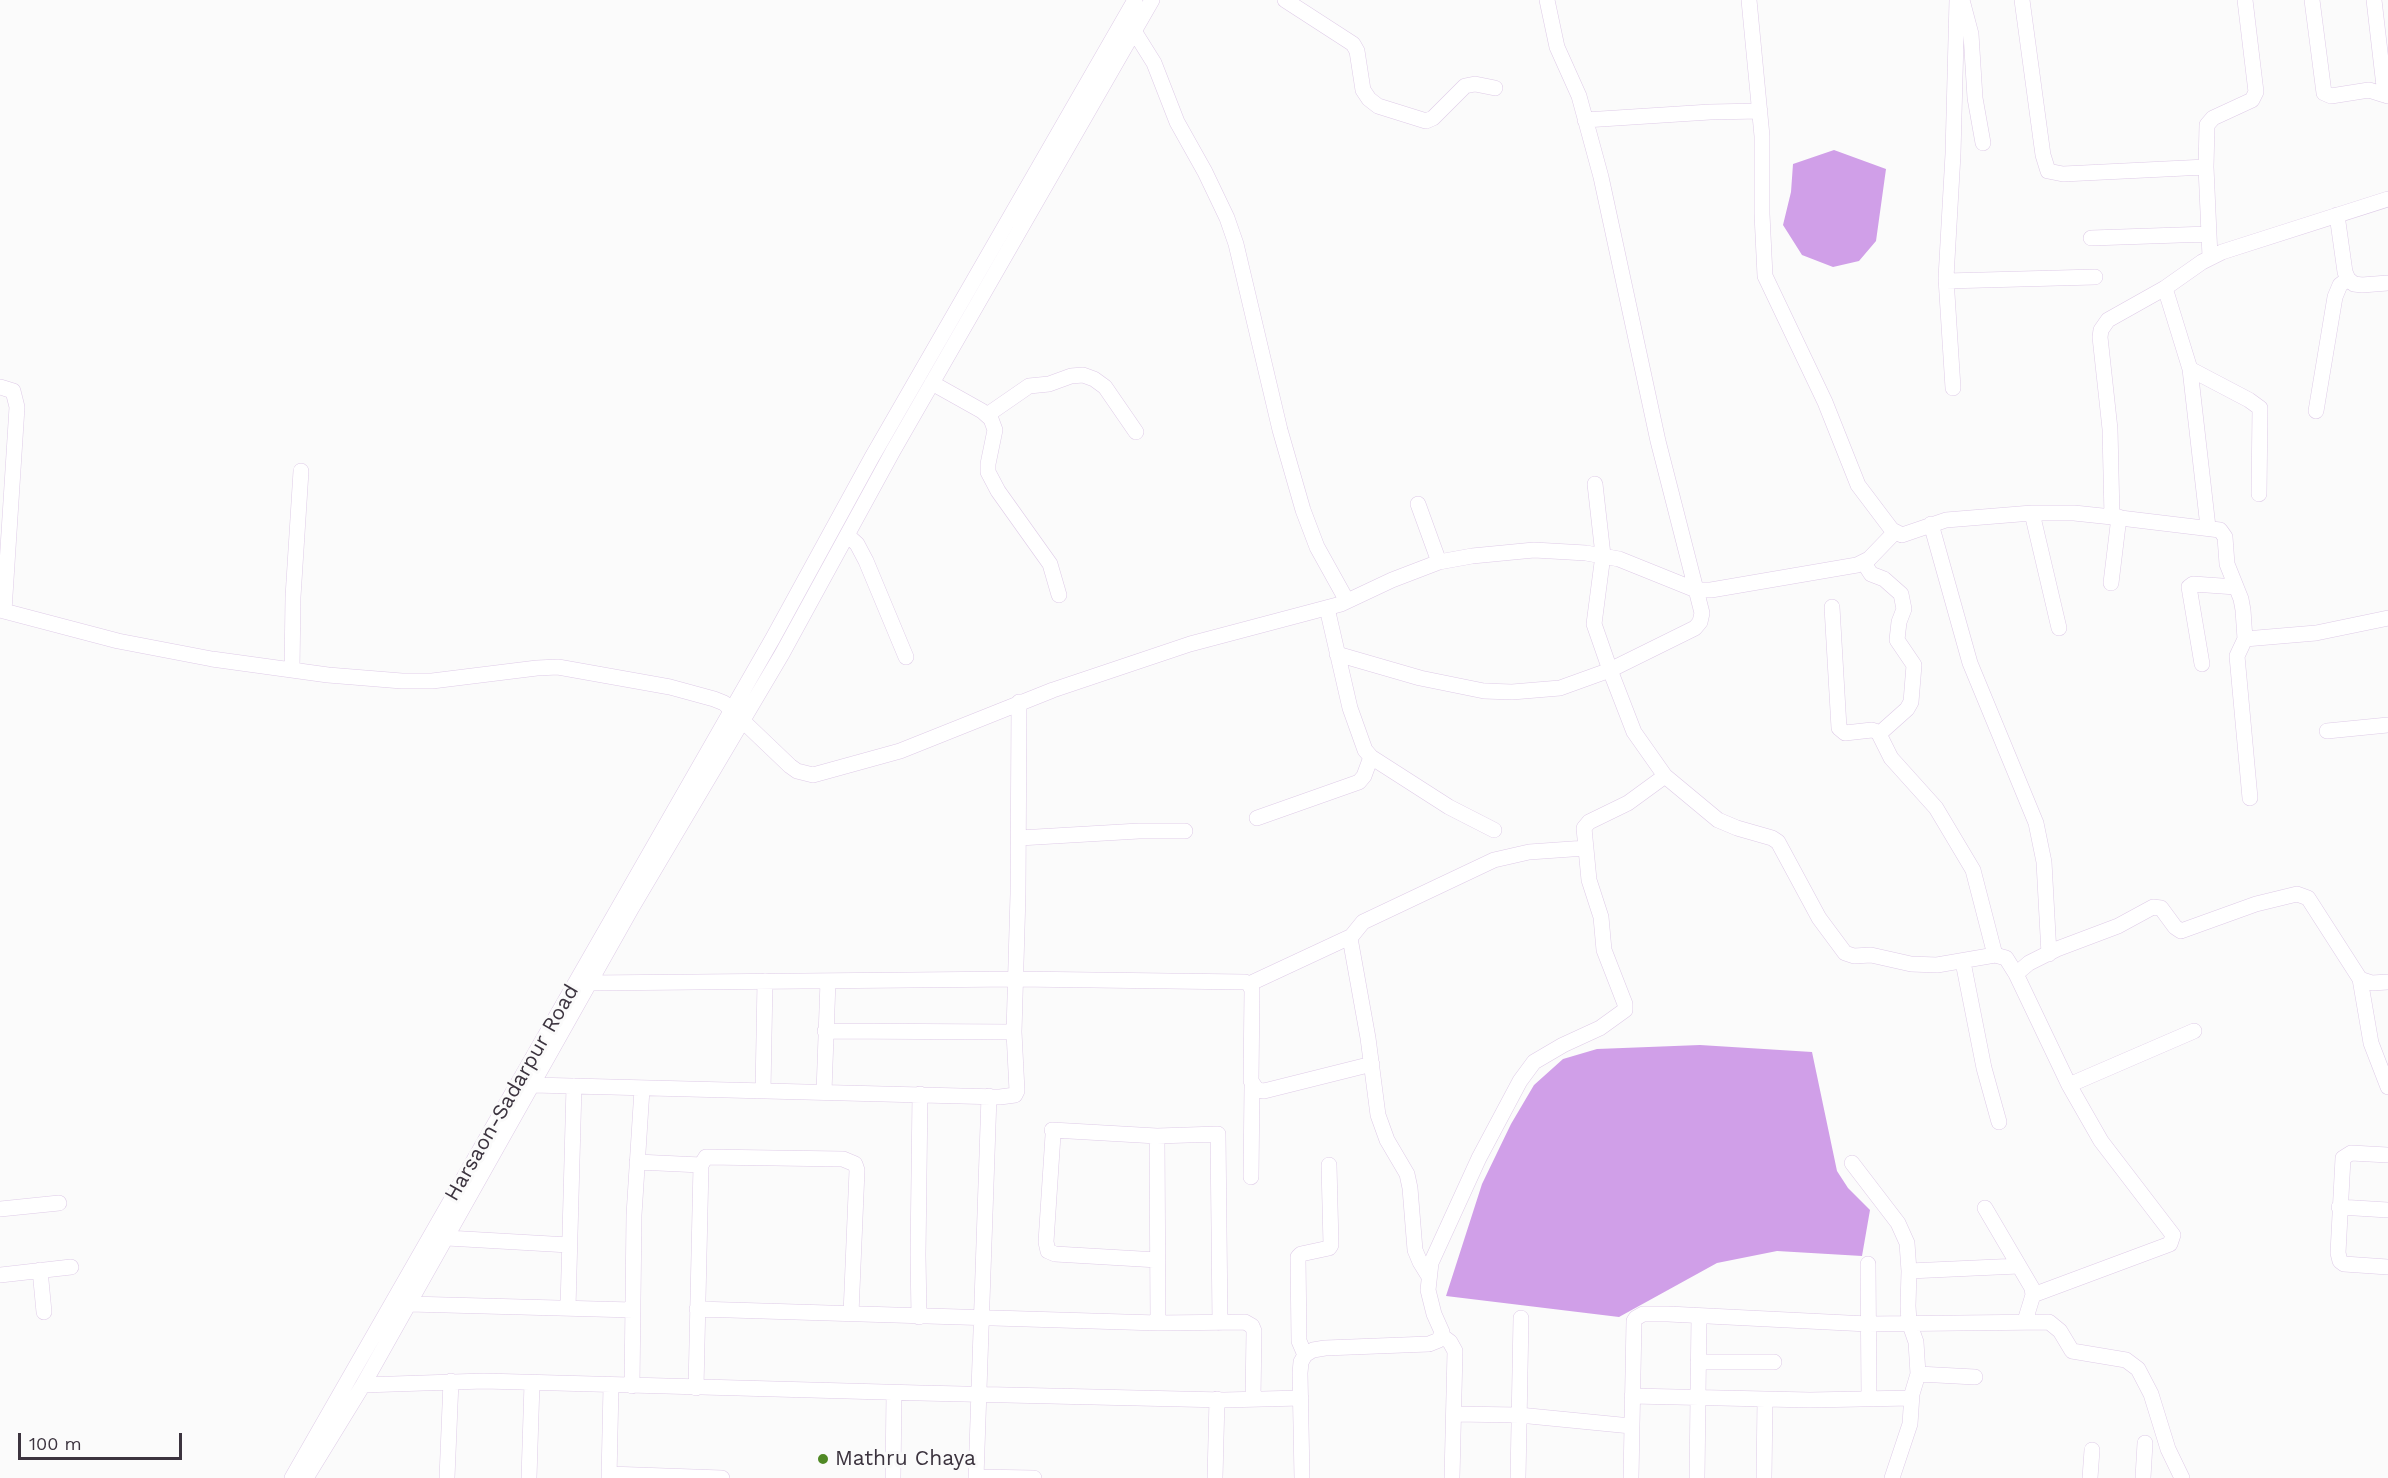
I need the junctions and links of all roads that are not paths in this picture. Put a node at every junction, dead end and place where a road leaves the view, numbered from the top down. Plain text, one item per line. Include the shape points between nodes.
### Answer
1 (1136, 0) edge
2 (1152, 0) edge
3 (1285, 0) edge
4 (1547, 0) edge
5 (1749, 0) edge
6 (1957, 0) edge
7 (1962, 0) edge
8 (2022, 0) edge
9 (2246, 0) edge
10 (2312, 0) edge
11 (2374, 0) edge
12 (1134, 31) junction
13 (1495, 88) dead end
14 (2387, 95) edge
15 (1760, 111) junction
16 (1586, 120) junction
17 (1983, 143) dead end
18 (2206, 166) junction
19 (2388, 199) edge
20 (2337, 214) junction
21 (2209, 234) junction
22 (2091, 238) dead end
23 (2210, 258) junction
24 (2095, 277) dead end
25 (2348, 279) junction
26 (1946, 281) junction
27 (2388, 283) edge
28 (2165, 288) junction
29 (2190, 369) junction
30 (932, 383) junction
31 (0, 387) edge
32 (1953, 388) dead end
33 (972, 405) junction
34 (2316, 411) dead end
35 (987, 415) junction
36 (1136, 432) dead end
37 (990, 458) junction
38 (301, 471) dead end
39 (1594, 484) dead end
40 (2259, 494) dead end
41 (1418, 504) dead end
42 (2032, 513) junction
43 (2116, 517) junction
44 (1931, 524) junction
45 (2208, 527) junction
46 (1895, 532) junction
47 (847, 535) junction
48 (1603, 555) junction
49 (1439, 562) junction
50 (1864, 563) junction
51 (2111, 583) dead end
52 (2236, 587) junction
53 (1696, 590) junction
54 (1059, 595) dead end
55 (1347, 601) junction
56 (1832, 607) dead end
57 (1327, 608) junction
58 (2, 611) edge
59 (2388, 618) edge
60 (2059, 628) dead end
61 (2245, 639) junction
62 (1337, 654) junction
63 (906, 657) dead end
64 (2202, 664) dead end
65 (292, 670) junction
66 (1610, 670) junction
67 (1019, 702) junction
68 (738, 714) junction
69 (2388, 725) edge
70 (2326, 731) dead end
71 (1879, 734) junction
72 (1371, 757) junction
73 (1665, 776) junction
74 (2250, 798) dead end
75 (1257, 818) dead end
76 (1494, 830) dead end
77 (1185, 831) dead end
78 (1019, 838) junction
79 (1586, 848) junction
80 (1352, 936) junction
81 (2049, 954) junction
82 (1995, 956) junction
83 (1963, 962) junction
84 (2016, 974) junction
85 (1017, 979) junction
86 (2360, 979) junction
87 (765, 981) junction
88 (828, 981) junction
89 (2388, 982) edge
90 (589, 983) junction
91 (1250, 984) junction
92 (825, 1031) junction
93 (2194, 1031) dead end
94 (1014, 1032) junction
95 (1372, 1064) junction
96 (533, 1085) junction
97 (574, 1086) junction
98 (1252, 1086) junction
99 (2069, 1086) junction
100 (2388, 1087) edge
101 (642, 1089) junction
102 (763, 1091) junction
103 (824, 1092) junction
104 (920, 1094) junction
105 (989, 1096) junction
106 (1999, 1122) dead end
107 (1156, 1136) junction
108 (2388, 1155) edge
109 (638, 1162) junction
110 (1852, 1163) dead end
111 (701, 1165) junction
112 (1329, 1165) dead end
113 (1251, 1177) dead end
114 (59, 1203) dead end
115 (2339, 1207) junction
116 (1985, 1208) dead end
117 (0, 1209) edge
118 (2388, 1210) edge
119 (447, 1238) junction
120 (569, 1245) junction
121 (1158, 1260) junction
122 (1868, 1264) dead end
123 (2019, 1266) junction
124 (71, 1267) dead end
125 (2388, 1267) edge
126 (40, 1270) junction
127 (1909, 1271) junction
128 (0, 1275) edge
129 (1428, 1275) junction
130 (2032, 1295) junction
131 (409, 1304) junction
132 (568, 1308) junction
133 (697, 1309) junction
134 (633, 1310) junction
135 (44, 1311) dead end
136 (851, 1314) junction
137 (1699, 1316) junction
138 (919, 1317) junction
139 (1521, 1317) dead end
140 (981, 1318) junction
141 (2025, 1321) junction
142 (1158, 1323) junction
143 (1220, 1323) junction
144 (1868, 1324) junction
145 (1910, 1324) junction
146 (1442, 1336) junction
147 (1305, 1355) junction
148 (1698, 1362) junction
149 (1774, 1362) dead end
150 (1918, 1374) junction
151 (1976, 1377) dead end
152 (451, 1381) junction
153 (532, 1383) junction
154 (363, 1385) junction
155 (611, 1386) junction
156 (632, 1386) junction
157 (696, 1388) junction
158 (894, 1393) junction
159 (978, 1394) junction
160 (1632, 1396) junction
161 (1301, 1398) junction
162 (1697, 1398) junction
163 (1869, 1398) junction
164 (1911, 1398) junction
165 (1217, 1399) junction
166 (1253, 1399) junction
167 (1765, 1399) junction
168 (1454, 1414) junction
169 (1519, 1415) junction
170 (1631, 1426) junction
171 (2145, 1443) dead end
172 (2092, 1450) dead end
173 (609, 1476) edge
174 (292, 1478) edge
175 (306, 1478) edge
176 (447, 1478) edge
177 (529, 1478) edge
178 (722, 1478) edge
179 (893, 1478) edge
180 (976, 1478) edge
181 (1034, 1478) edge
182 (1215, 1478) edge
183 (1302, 1478) edge
184 (1452, 1478) edge
185 (1518, 1478) edge
186 (1631, 1478) edge
187 (1697, 1478) edge
188 (1764, 1478) edge
189 (1892, 1478) edge
190 (2090, 1478) edge
191 (2143, 1478) edge
192 (2182, 1478) edge

1 - 68 street via 872,457
2 - 12 street
3 - 13 street via 1353,44 1363,90 1378,106 1426,122 1465,86
4 - 16 street via 1557,47 1573,79
5 - 15 street
6 - 26 street
7 - 17 street via 1971,34 1975,98
8 - 18 street via 2048,171 2063,174
9 - 18 street via 2256,92 2252,100 2210,121 2206,132
10 - 14 street via 2324,93 2331,96 2369,90
11 - 14 street
12 - 30 street
12 - 55 street via 1154,63 1177,122 1230,226 1300,501 1317,547
15 - 16 street
15 - 46 street via 1762,235 1767,283 1825,402 1854,479
16 - 53 street via 1658,441
18 - 21 street
19 - 20 street
20 - 23 street
20 - 25 street
21 - 22 street
21 - 23 street
23 - 28 street
24 - 26 street
25 - 27 street via 2362,285
25 - 34 street via 2335,297
26 - 32 street
28 - 29 street
28 - 43 street via 2116,314 2101,330
29 - 40 street via 2260,408
29 - 45 street
30 - 33 street
30 - 47 street
31 - 58 street via 16,396 17,418
33 - 35 street
33 - 37 street via 983,427
35 - 36 street via 1031,385 1083,375 1109,391
35 - 37 street via 995,430
37 - 54 street via 987,466 992,481 1050,564
38 - 65 street
39 - 48 street
41 - 49 street
42 - 43 street
42 - 44 street
42 - 60 street
43 - 45 street
43 - 51 street
44 - 46 street via 1902,535
44 - 81 street via 1970,663 2036,823 2044,862
45 - 52 street via 2223,533 2227,564
46 - 50 street
47 - 63 street via 866,561
47 - 68 street
48 - 49 street via 1534,550
48 - 53 street
48 - 66 street via 1594,624
49 - 55 street
50 - 53 street
50 - 71 street via 1871,574 1884,579 1901,594 1904,609 1897,640 1914,665 1911,702
52 - 61 street via 2242,603
52 - 64 street via 2189,587
53 - 66 street via 1702,613 1698,626
55 - 57 street
56 - 71 street via 1839,728 1845,733 1872,730
57 - 62 street
57 - 67 street via 1190,644
58 - 65 street via 118,641
59 - 61 street via 2316,633
61 - 74 street via 2237,656
62 - 66 street via 1420,678 1484,691 1560,688
62 - 72 street via 1350,708
65 - 68 street via 432,681 558,668 699,694
66 - 73 street via 1634,732
67 - 68 street via 900,751 813,775 790,766
67 - 78 street
68 - 90 street, Harsaon-Sadarpur Road
68 - 174 street, Harsaon-Sadarpur Road
69 - 70 street
71 - 82 street via 1891,758 1936,808 1968,859
72 - 75 street via 1359,782
72 - 76 street via 1449,807
73 - 79 street via 1628,803 1586,824
73 - 83 street via 1718,820 1778,842 1819,918 1845,953 1921,965
77 - 78 street
78 - 85 street
79 - 80 street via 1502,857 1363,922
79 - 129 street via 1588,880 1601,917 1604,950 1625,1010 1600,1028 1545,1054 1527,1069 1479,1158
80 - 91 street
80 - 95 street via 1350,944
81 - 84 street
81 - 86 street via 2153,908 2161,908 2181,931 2297,894 2308,898
82 - 83 street
82 - 84 street via 2006,958
83 - 106 street
84 - 99 street
85 - 88 street
85 - 91 street
85 - 94 street
86 - 89 street
86 - 100 street via 2372,1043
87 - 88 street
87 - 90 street
87 - 102 street
88 - 92 street
90 - 96 street, Harsaon-Sadarpur Road
91 - 98 street
92 - 94 street
92 - 103 street
93 - 99 street
94 - 105 street via 1016,1094
95 - 98 street via 1264,1091
95 - 129 street via 1378,1115 1407,1174 1415,1250
96 - 97 street
96 - 119 street, Harsaon-Sadarpur Road
97 - 101 street
97 - 120 street
98 - 113 street
99 - 130 street via 2106,1148 2170,1228 2173,1240
101 - 102 street
101 - 109 street
102 - 103 street
103 - 104 street
104 - 105 street
104 - 138 street
105 - 140 street
107 - 121 street
107 - 121 street via 1053,1132 1046,1242 1048,1251 1055,1254
107 - 143 street via 1218,1134
108 - 115 street via 2351,1153 2343,1158
109 - 111 street
109 - 134 street
110 - 127 street via 1903,1231
111 - 133 street
111 - 136 street via 710,1157 843,1159 855,1164
112 - 147 street via 1331,1245 1298,1257 1299,1341
114 - 117 street
115 - 118 street
115 - 125 street via 2340,1261
116 - 123 street
119 - 120 street
119 - 131 street, Harsaon-Sadarpur Road
120 - 132 street
121 - 142 street
122 - 144 street
123 - 127 street
123 - 130 street via 2031,1284
124 - 126 street
126 - 128 street
126 - 135 street
127 - 145 street
129 - 146 street via 1430,1301
130 - 141 street
131 - 132 street
131 - 154 street, Harsaon-Sadarpur Road
132 - 134 street
133 - 136 street
133 - 157 street
134 - 156 street
136 - 138 street
137 - 144 street
137 - 148 street
137 - 160 street via 1643,1314 1636,1318
138 - 140 street
139 - 169 street
140 - 142 street
140 - 159 street
141 - 145 street
141 - 192 street via 2053,1323 2072,1351 2132,1364 2146,1384
142 - 143 street
143 - 166 street via 1245,1322 1252,1326
144 - 145 street
144 - 163 street
145 - 150 street via 1916,1342
146 - 147 street via 1429,1344 1337,1347
146 - 168 street via 1455,1352
147 - 161 street via 1301,1362
148 - 149 street
148 - 162 street
150 - 151 street
150 - 164 street
152 - 153 street
152 - 154 street
152 - 176 street
153 - 155 street
153 - 177 street
154 - 175 street, Harsaon-Sadarpur Road
155 - 156 street
155 - 173 street
156 - 157 street
157 - 158 street
158 - 159 street
158 - 179 street
159 - 165 street
159 - 180 street
160 - 162 street
160 - 170 street
161 - 166 street
161 - 183 street
162 - 167 street
162 - 187 street
163 - 164 street
163 - 167 street
164 - 189 street via 1910,1424
165 - 166 street
165 - 182 street
167 - 188 street
168 - 169 street
168 - 184 street
169 - 170 street
169 - 185 street
170 - 186 street
171 - 191 street
172 - 190 street
173 - 178 street
180 - 181 street

